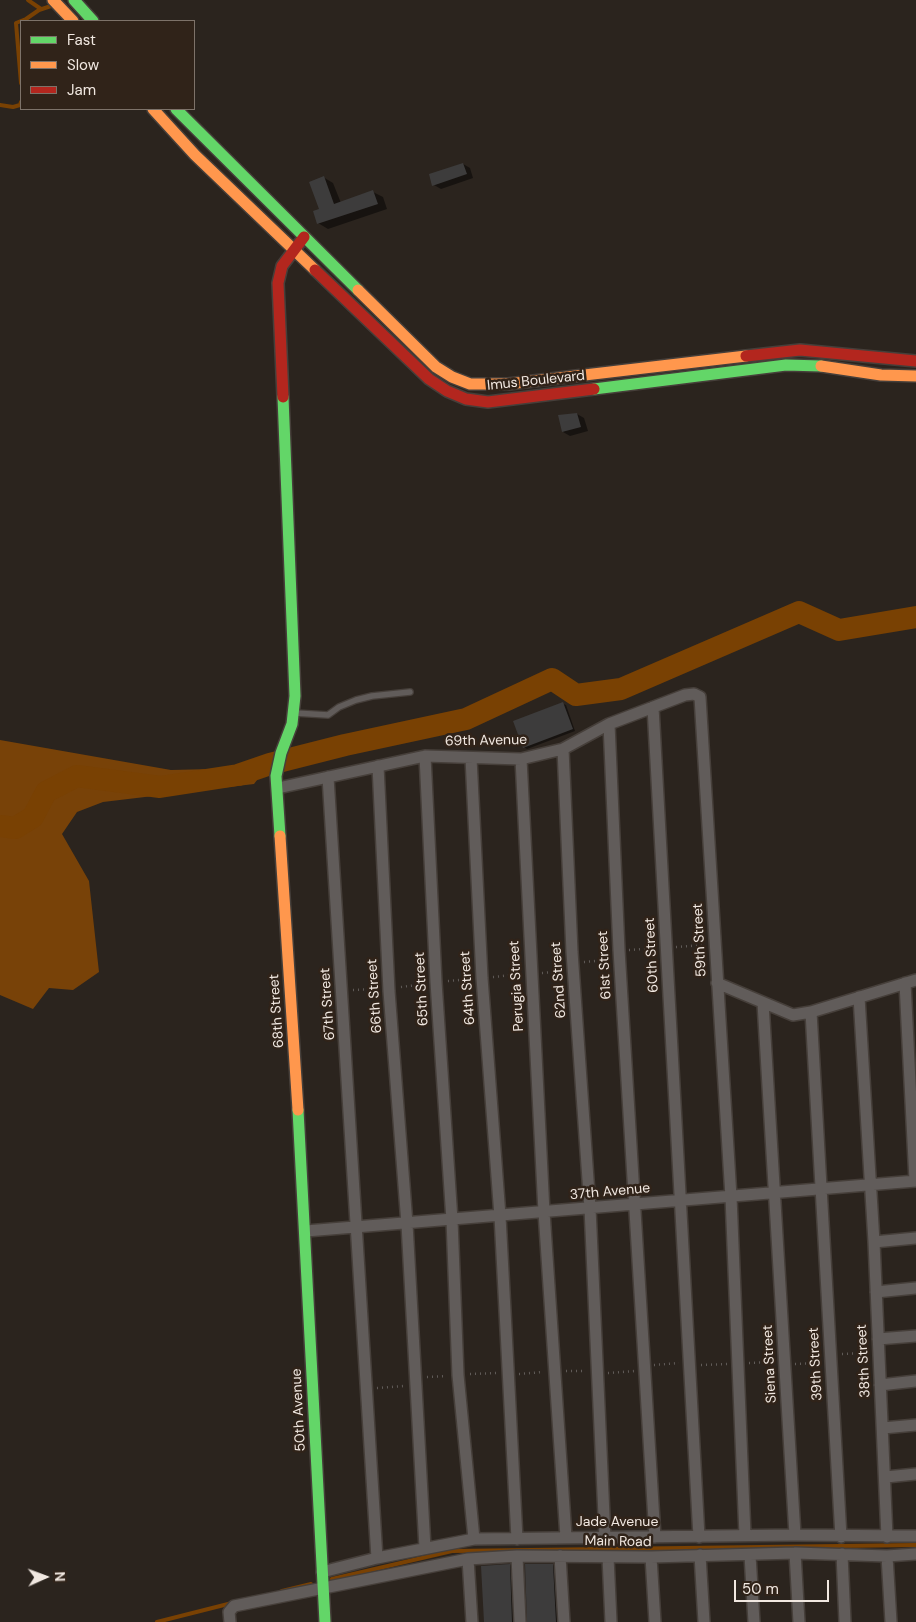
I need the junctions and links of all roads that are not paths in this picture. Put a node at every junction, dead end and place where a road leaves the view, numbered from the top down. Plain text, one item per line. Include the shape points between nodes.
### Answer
1 (53, 0) edge
2 (74, 0) edge
3 (71, 20) edge
4 (93, 20) edge
5 (154, 110) edge
6 (177, 110) edge
7 (304, 238) junction
8 (294, 250) junction
9 (916, 361) edge
10 (916, 376) edge
11 (410, 692) dead end
12 (685, 695) joint
13 (653, 707) junction
14 (294, 713) junction
15 (609, 724) junction
16 (563, 749) junction
17 (425, 756) junction
18 (471, 758) junction
19 (521, 759) junction
20 (378, 766) junction
21 (328, 777) junction
22 (278, 788) junction
23 (910, 981) edge
24 (717, 983) junction
25 (859, 997) junction
26 (763, 1003) junction
27 (811, 1012) junction
28 (912, 1024) edge
29 (913, 1073) edge
30 (913, 1122) edge
31 (915, 1181) edge
32 (870, 1185) junction
33 (822, 1189) junction
34 (774, 1192) junction
35 (731, 1196) junction
36 (682, 1201) junction
37 (635, 1205) junction
38 (590, 1208) junction
39 (544, 1212) junction
40 (500, 1216) junction
41 (452, 1220) junction
42 (407, 1224) junction
43 (357, 1229) junction
44 (306, 1232) junction
45 (916, 1238) edge
46 (874, 1242) junction
47 (916, 1288) edge
48 (876, 1292) junction
49 (916, 1336) edge
50 (878, 1339) junction
51 (916, 1381) edge
52 (880, 1384) junction
53 (916, 1426) edge
54 (883, 1428) junction
55 (916, 1474) edge
56 (886, 1477) junction
57 (745, 1535) junction
58 (795, 1535) junction
59 (840, 1536) junction
60 (888, 1536) junction
61 (916, 1536) edge
62 (655, 1537) junction
63 (699, 1537) junction
64 (566, 1538) junction
65 (605, 1538) junction
66 (474, 1539) junction
67 (517, 1539) junction
68 (424, 1548) junction
69 (795, 1553) junction
70 (842, 1554) junction
71 (916, 1554) edge
72 (700, 1555) junction
73 (750, 1555) junction
74 (516, 1556) junction
75 (560, 1556) junction
76 (608, 1556) junction
77 (887, 1556) junction
78 (377, 1558) junction
79 (651, 1558) junction
80 (468, 1559) junction
81 (322, 1572) junction
82 (323, 1587) junction
83 (230, 1622) edge
84 (325, 1622) edge
85 (472, 1622) edge
86 (520, 1622) edge
87 (564, 1622) edge
88 (611, 1622) edge
89 (655, 1622) edge
90 (704, 1622) edge
91 (754, 1622) edge
92 (798, 1622) edge
93 (845, 1622) edge
94 (891, 1622) edge

1 - 3 main road
2 - 4 main road
5 - 8 main road, Imus Boulevard via 195,155
6 - 7 main road, Imus Boulevard
7 - 8 main road
7 - 9 main road, Imus Boulevard via 436,367 470,384 508,384 800,350
8 - 10 main road, Imus Boulevard via 429,379 466,399 510,400 786,366 813,365 881,375
8 - 14 main road via 282,266 278,282
11 - 14 lane via 356,700 328,715
12 - 13 street, 69th Avenue
12 - 24 street, 59th Street via 694,694 702,703
13 - 15 street, 69th Avenue
13 - 36 street, 60th Street
14 - 22 main road, 68th Street via 276,768
15 - 16 street, 69th Avenue
15 - 37 street, 61st Street
16 - 19 street, 69th Avenue
16 - 38 street, 62nd Street via 573,967
17 - 18 street, 69th Avenue
17 - 20 street, 69th Avenue
17 - 41 street, 65th Street
18 - 19 street, 69th Avenue
18 - 40 street, 64th Street via 482,978
19 - 39 street, Perugia Street
20 - 21 street, 69th Avenue
20 - 42 street, 66th Street via 389,989
21 - 22 street, 69th Avenue
21 - 43 street, 67th Street
22 - 44 main road, 68th Street
23 - 25 street
23 - 28 street
24 - 26 street
24 - 35 street, 59th Street
25 - 27 street
25 - 32 street, 38th Street
26 - 27 street via 793,1015
26 - 34 street, Siena Street
27 - 33 street, 39th Street
28 - 29 street
29 - 30 street
30 - 31 street
31 - 32 street, 37th Avenue
32 - 33 street, 37th Avenue
32 - 46 street, 38th Street
33 - 34 street, 37th Avenue
33 - 59 street, 39th Street
34 - 35 street, 37th Avenue
34 - 58 street, Siena Street
35 - 36 street, 37th Avenue
35 - 57 street, 59th Street
36 - 37 street, 37th Avenue
36 - 63 street, 60th Street
37 - 38 street, 37th Avenue
37 - 62 street, 61st Street
38 - 39 street, 37th Avenue
38 - 65 street, 62nd Street
39 - 40 street, 37th Avenue
39 - 64 street, Perugia Street
40 - 41 street, 37th Avenue
40 - 67 street, 64th Street
41 - 42 street, 37th Avenue
41 - 66 street, 65th Street via 458,1375
42 - 43 street, 37th Avenue
42 - 68 street, 66th Street
43 - 44 street, 37th Avenue
43 - 78 street, 67th Street
44 - 81 main road, 50th Avenue
45 - 46 street
46 - 48 street, 38th Street
47 - 48 street
48 - 50 street, 38th Street
49 - 50 street
50 - 52 street, 38th Street
51 - 52 street
52 - 54 street, 38th Street
53 - 54 street
54 - 56 street, 38th Street
55 - 56 street
56 - 60 street, 38th Street
57 - 58 street, Jade Avenue
57 - 63 street, Jade Avenue
58 - 59 street, Jade Avenue
59 - 60 street, Jade Avenue
60 - 61 street, Jade Avenue
62 - 63 street, Jade Avenue
62 - 65 street, Jade Avenue
64 - 65 street, Jade Avenue
64 - 67 street, Jade Avenue
66 - 67 street, Jade Avenue
66 - 68 street, Jade Avenue
68 - 78 street, Jade Avenue
69 - 70 street, Main Road
69 - 73 street, Main Road
69 - 92 street
70 - 77 street, Main Road
70 - 93 street
71 - 77 street, Main Road
72 - 73 street, Main Road
72 - 79 street, Main Road
72 - 90 street
73 - 91 street
74 - 75 street, Main Road
74 - 80 street, Main Road
74 - 86 street
75 - 76 street, Main Road
75 - 87 street
76 - 79 street, Main Road
76 - 88 street
77 - 94 street
78 - 81 street, Jade Avenue
79 - 89 street
80 - 82 street, Main Road
80 - 85 street
81 - 82 main road, 50th Avenue
82 - 83 street, Main Road via 234,1606 229,1612
82 - 84 main road, 50th Avenue

